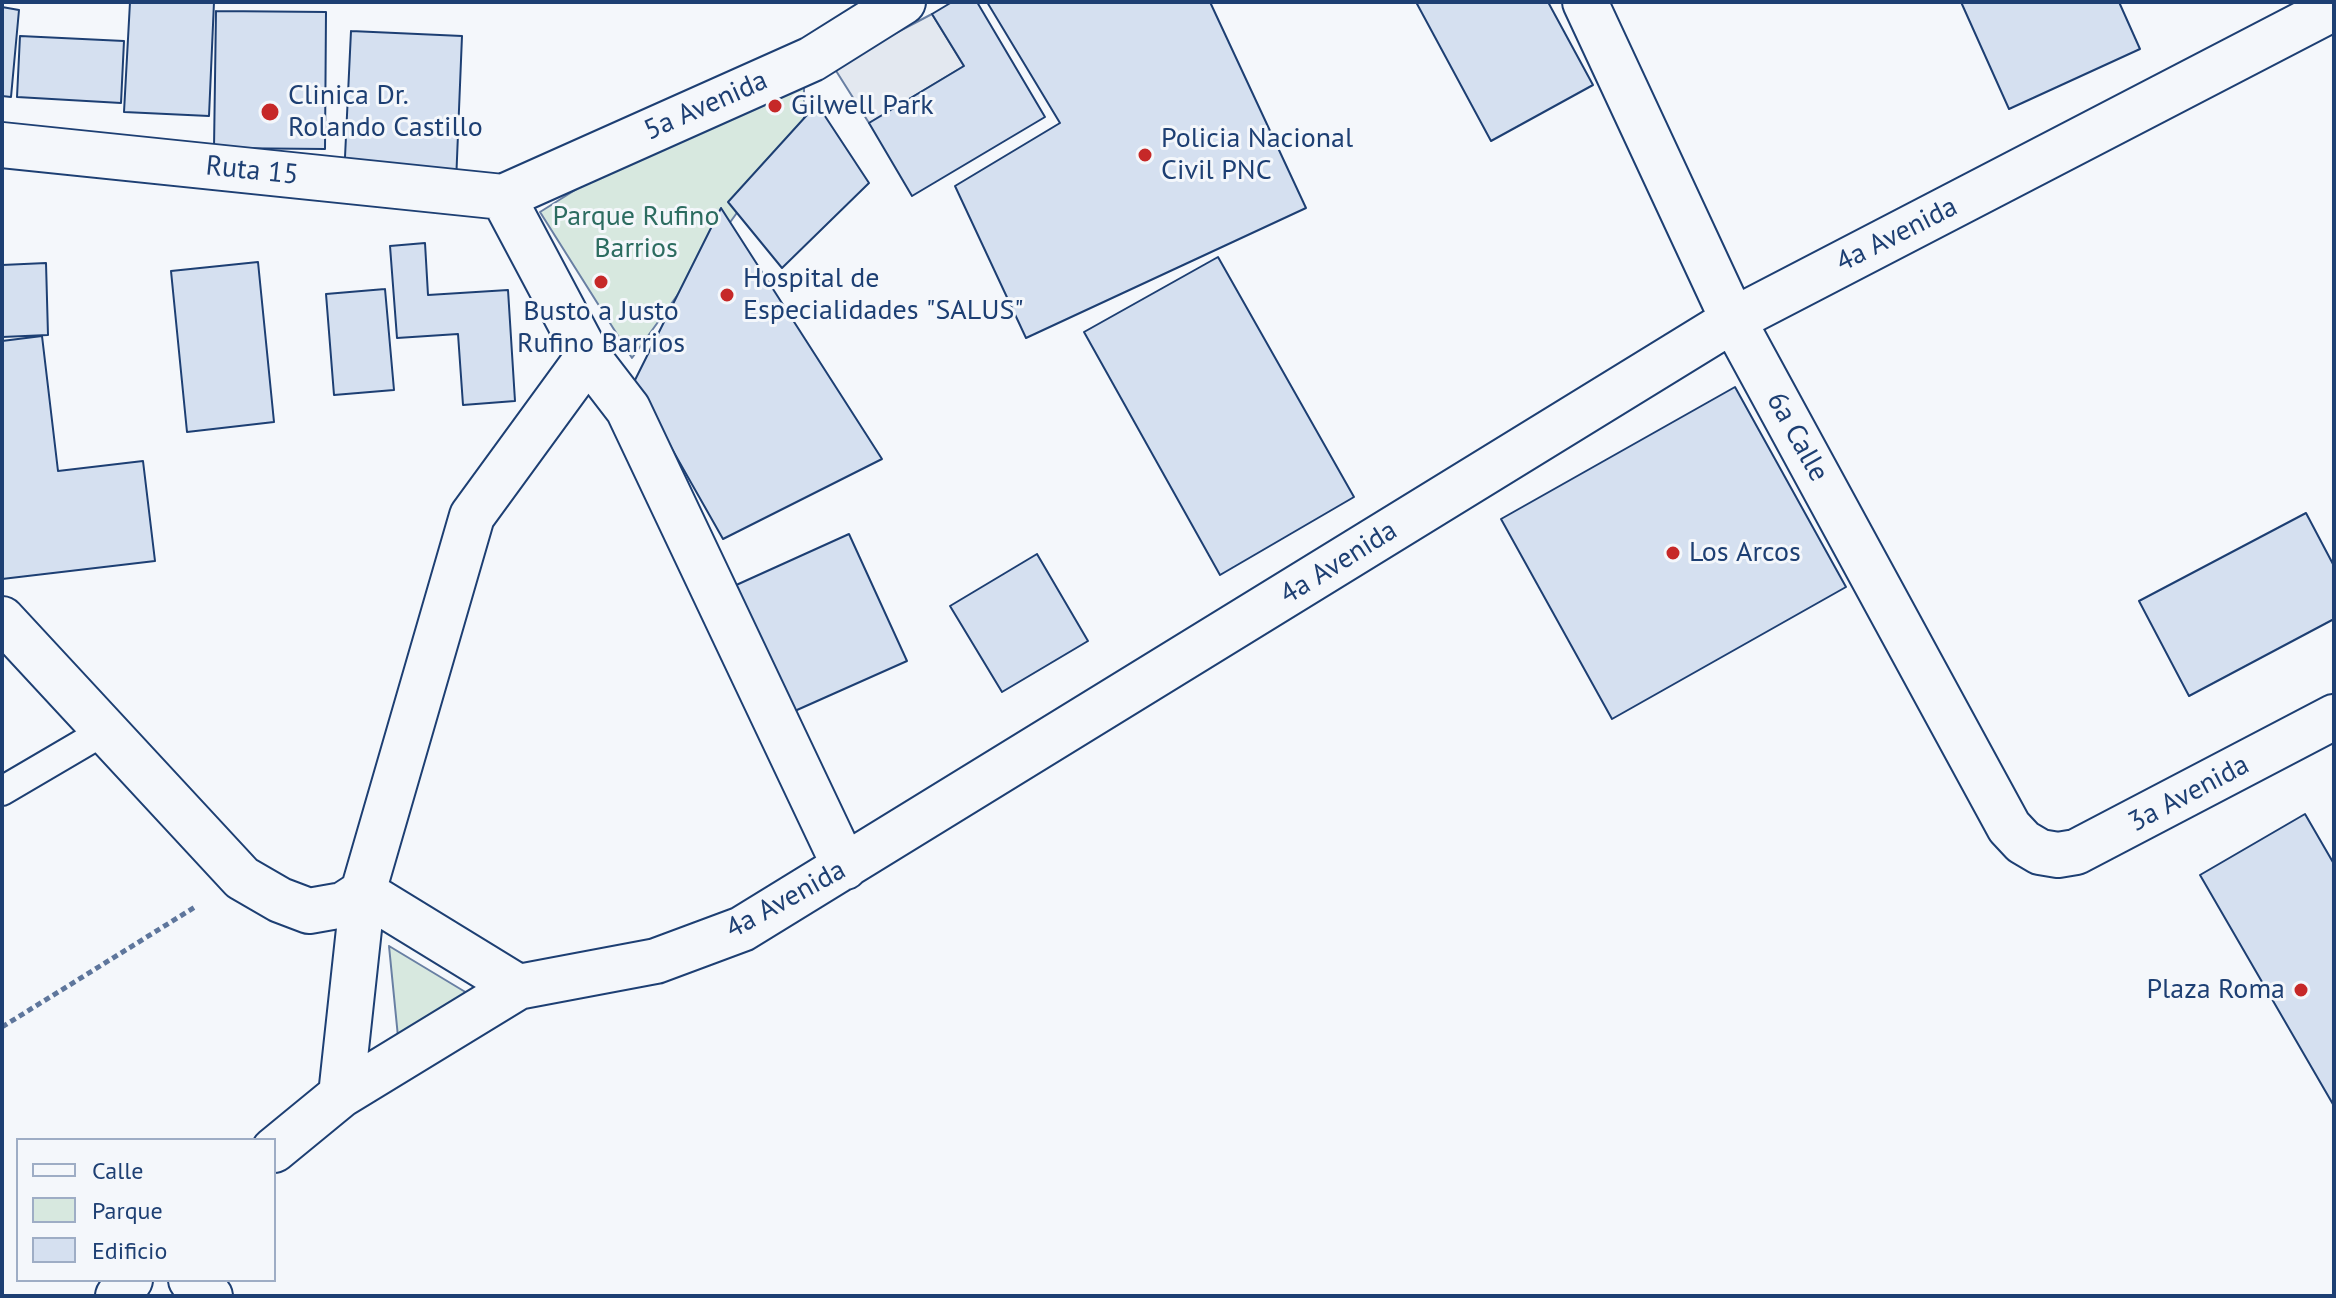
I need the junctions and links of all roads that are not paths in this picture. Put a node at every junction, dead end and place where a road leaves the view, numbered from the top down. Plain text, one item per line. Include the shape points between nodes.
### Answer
1 (903, 2) edge
2 (1585, 2) edge
3 (2334, 10) edge
4 (2, 145) edge
5 (503, 197) junction
6 (1733, 320) junction
7 (588, 357) junction
8 (2, 619) edge
9 (2334, 717) edge
10 (106, 730) junction
11 (2, 791) edge
12 (2040, 852) joint
13 (845, 867) junction
14 (363, 892) junction
15 (518, 987) junction
16 (341, 1095) junction
17 (276, 1148) edge
18 (193, 1282) edge
19 (210, 1296) edge

1 - 5 street, 5a Avenida via 812,59
2 - 6 street, 6a Calle
3 - 6 street, 4a Avenida
4 - 5 street, Ruta 15
5 - 7 street
6 - 12 street, 6a Calle via 2009,827
6 - 13 street, 4a Avenida
7 - 13 street via 628,409
7 - 14 street via 472,516
8 - 10 street
9 - 12 street, 3a Avenida via 2076,852
10 - 11 lane
10 - 14 street via 242,878 309,911 343,905
13 - 15 street, 4a Avenida via 742,929 656,961
14 - 15 street
14 - 16 street
15 - 16 street, 4a Avenida
16 - 17 street
18 - 19 street

